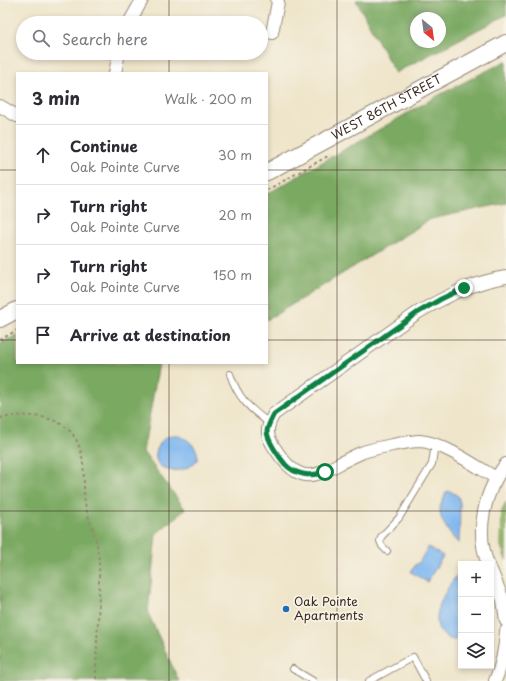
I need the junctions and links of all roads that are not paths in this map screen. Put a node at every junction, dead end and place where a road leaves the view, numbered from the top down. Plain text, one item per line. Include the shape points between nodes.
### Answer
1 (142, 0) edge
2 (277, 0) edge
3 (133, 16) edge
4 (272, 32) dead end
5 (506, 43) edge
6 (118, 60) edge
7 (115, 72) edge
8 (0, 106) edge
9 (16, 115) edge
10 (268, 171) edge
11 (506, 277) edge
12 (16, 311) edge
13 (0, 320) edge
14 (230, 374) dead end
15 (268, 423) junction
16 (435, 444) junction
17 (506, 464) edge
18 (496, 478) junction
19 (387, 551) dead end
20 (487, 561) edge
21 (494, 578) edge
22 (506, 621) edge
23 (506, 631) edge
24 (293, 669) dead end
25 (313, 681) edge
26 (369, 681) edge
27 (426, 681) edge
28 (495, 681) edge

1 - 3 street
2 - 4 street
5 - 10 street, WEST 86TH STREET
6 - 7 street
8 - 9 street
11 - 15 street via 494,278 464,288 417,313 274,414
12 - 13 street
14 - 15 lane via 241,399
15 - 16 street via 270,443 285,464 304,474 325,472 362,452 418,441
16 - 18 street
16 - 19 lane via 432,464 399,518 381,537 382,546
17 - 18 street
18 - 20 street via 482,523
21 - 22 street via 503,600
23 - 28 street via 505,646
24 - 25 lane
26 - 27 lane via 414,657

